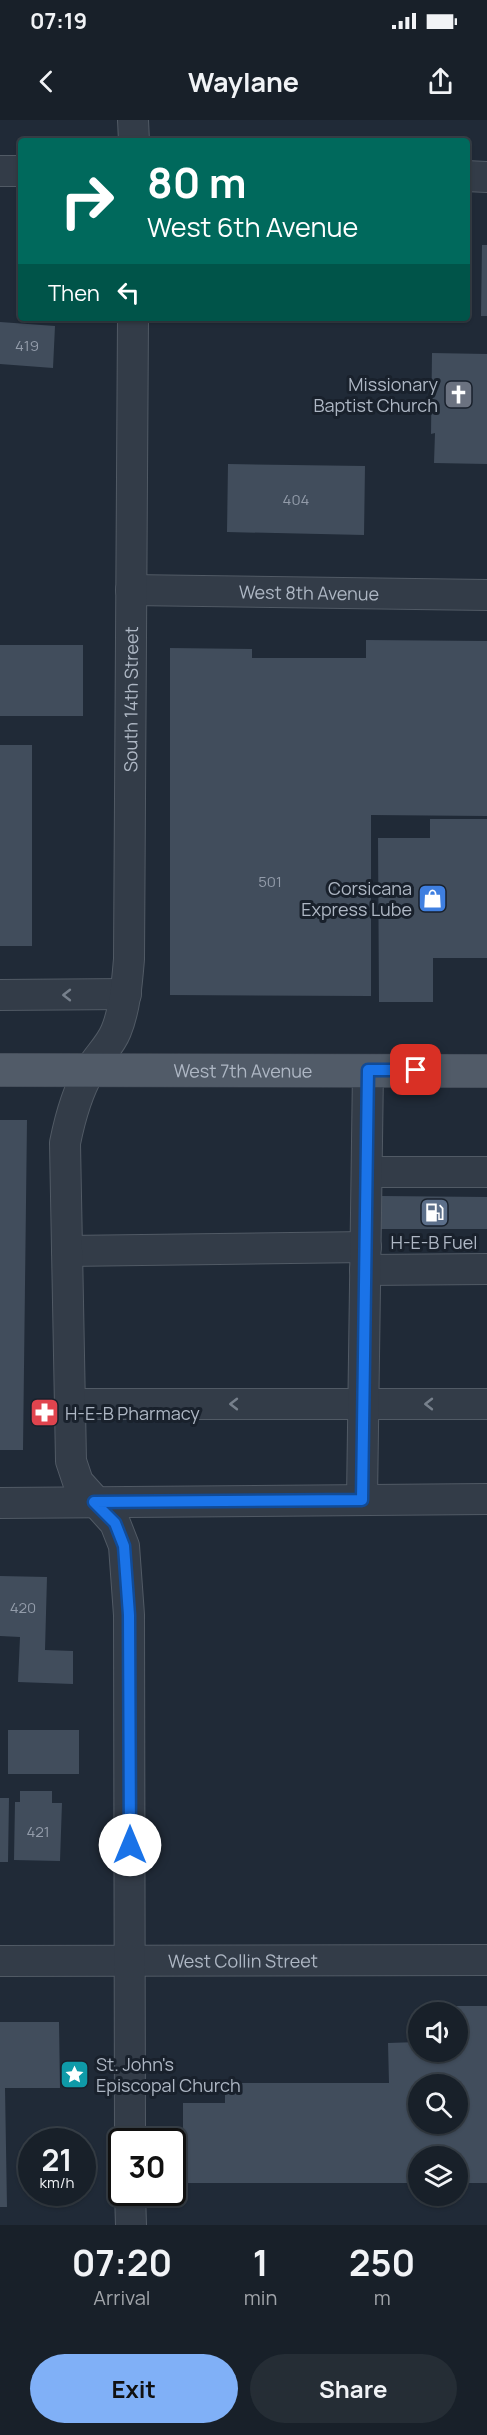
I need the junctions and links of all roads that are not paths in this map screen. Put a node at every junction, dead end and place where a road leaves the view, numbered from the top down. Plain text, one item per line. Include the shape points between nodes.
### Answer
1 (134, 120) edge
2 (134, 138) edge
3 (0, 171) edge
4 (18, 171) edge
5 (470, 176) edge
6 (487, 177) edge
7 (133, 321) edge
8 (131, 590) junction
9 (487, 595) edge
10 (126, 994) junction
11 (0, 995) edge
12 (0, 1070) edge
13 (90, 1070) junction
14 (368, 1070) junction
15 (487, 1071) edge
16 (367, 1172) junction
17 (487, 1172) edge
18 (67, 1251) junction
19 (365, 1259) junction
20 (487, 1269) edge
21 (69, 1404) junction
22 (364, 1404) junction
23 (487, 1404) edge
24 (487, 1499) edge
25 (362, 1500) junction
26 (94, 1502) junction
27 (0, 1503) edge
28 (487, 1960) edge
29 (0, 1961) edge
30 (130, 1961) junction
31 (130, 2128) edge
32 (130, 2206) edge
33 (130, 2225) edge

1 - 2 street
3 - 4 street
5 - 6 street
7 - 8 street, South 14th Street
8 - 9 street, West 8th Avenue
8 - 10 street, South 14th Street
10 -> 11 street
10 - 13 street, South 14th Street via 116,1031
12 - 13 main road, West 7th Avenue
13 - 14 main road, West 7th Avenue
13 - 18 street, South 14th Street via 71,1115 65,1143
14 - 15 main road, West 7th Avenue
14 - 16 street
16 - 17 street
16 - 19 street
18 - 19 street
18 - 21 street, South 14th Street
19 - 20 street
19 - 22 street
22 -> 21 street
21 - 26 street, South 14th Street via 71,1461 78,1482
23 -> 22 street
22 - 25 street
24 - 25 street
25 - 26 street
26 - 27 street
26 - 30 street via 115,1523 124,1546 129,1615
28 - 30 street, West Collin Street
29 - 30 street, West Collin Street
30 - 31 street
32 - 33 street

